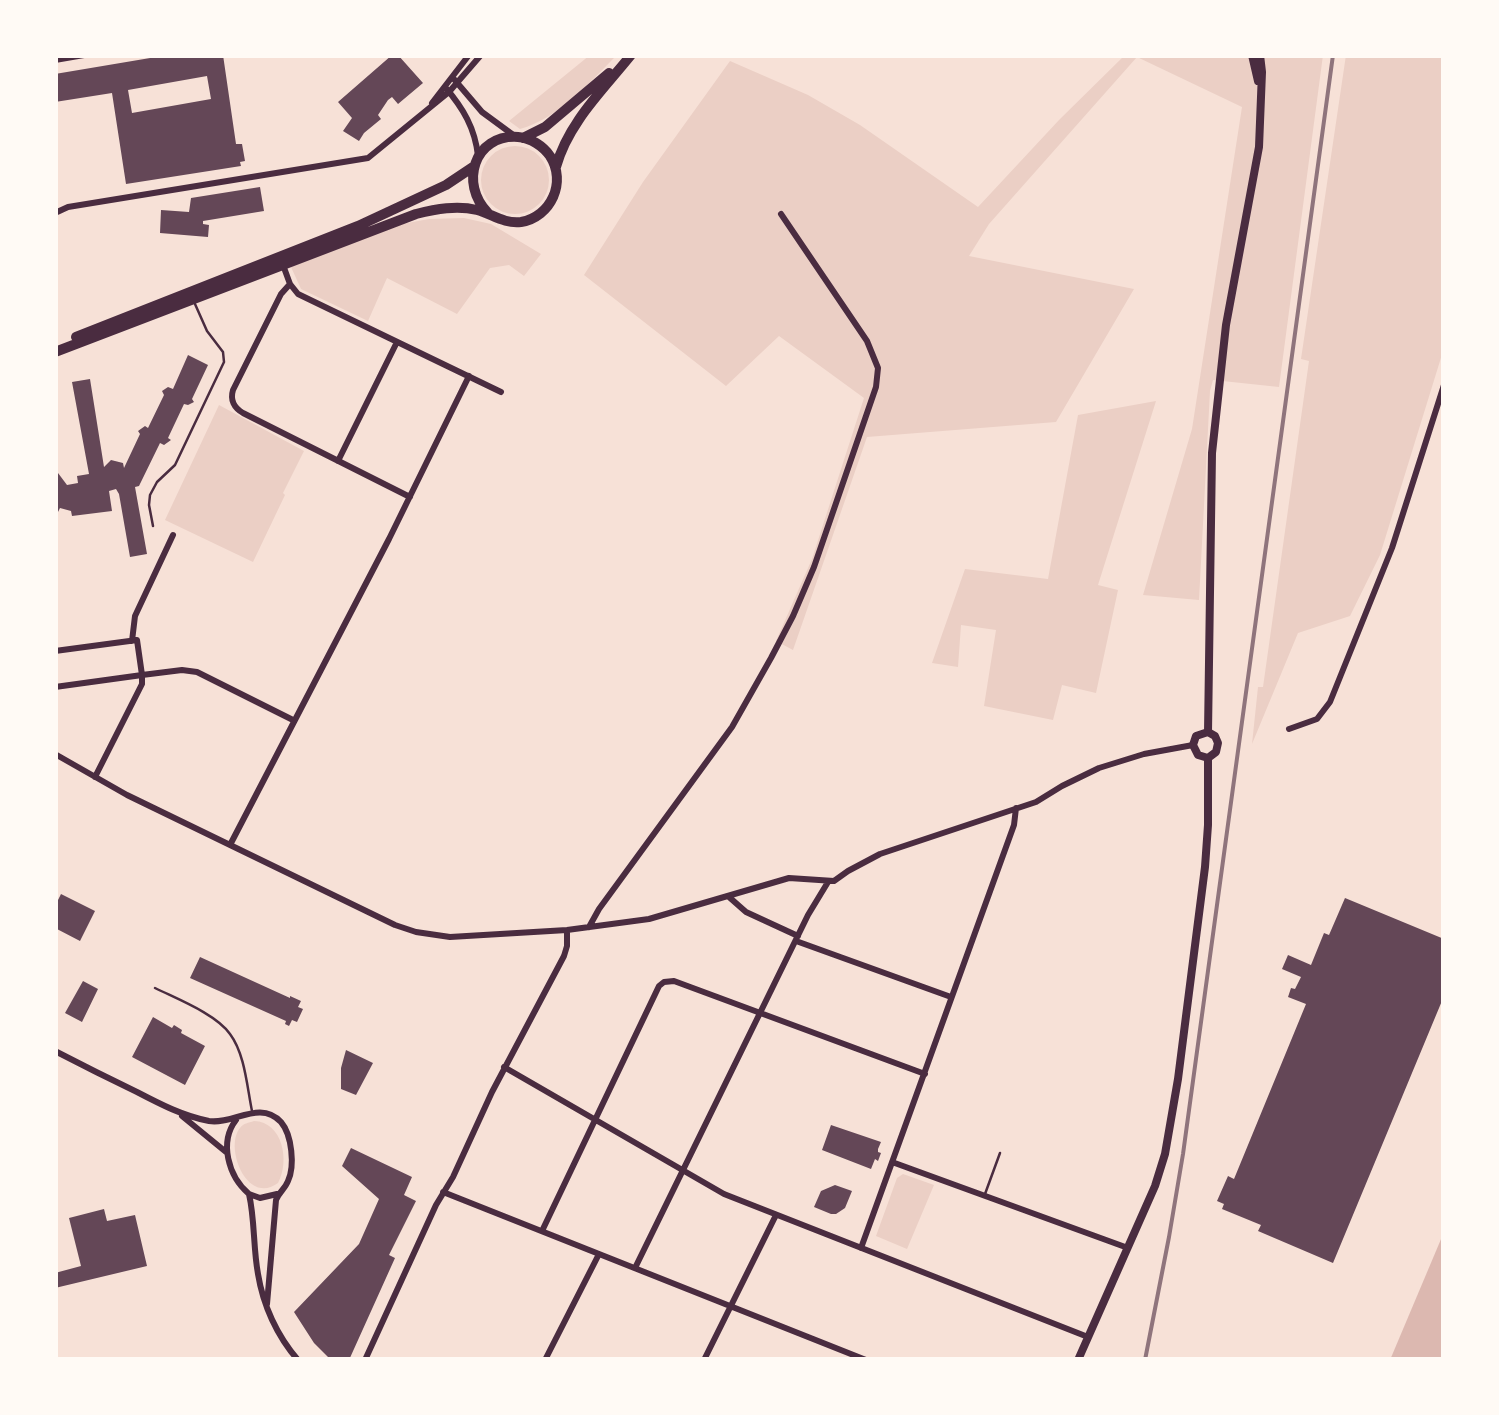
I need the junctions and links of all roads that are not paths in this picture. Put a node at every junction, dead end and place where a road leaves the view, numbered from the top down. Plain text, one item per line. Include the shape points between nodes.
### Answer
1 (84, 55) edge
2 (469, 55) edge
3 (482, 55) edge
4 (629, 55) edge
5 (1252, 55) edge
6 (1260, 55) edge
7 (55, 60) edge
8 (456, 81) junction
9 (447, 90) junction
10 (1261, 95) junction
11 (520, 138) junction
12 (476, 162) junction
13 (556, 168) junction
14 (55, 213) edge
15 (488, 213) junction
16 (781, 214) dead end
17 (282, 263) junction
18 (290, 284) junction
19 (193, 298) junction
20 (397, 342) junction
21 (55, 349) edge
22 (468, 376) junction
23 (1444, 385) edge
24 (501, 392) dead end
25 (338, 460) junction
26 (410, 497) junction
27 (153, 526) dead end
28 (174, 535) dead end
29 (132, 641) junction
30 (55, 651) edge
31 (142, 675) junction
32 (55, 687) edge
33 (293, 720) junction
34 (1289, 729) dead end
35 (1208, 732) junction
36 (1193, 745) junction
37 (55, 754) edge
38 (1208, 758) junction
39 (95, 778) junction
40 (1016, 808) junction
41 (230, 845) junction
42 (828, 882) junction
43 (728, 896) junction
44 (588, 928) junction
45 (568, 930) junction
46 (797, 938) junction
47 (155, 988) dead end
48 (951, 997) junction
49 (760, 1013) junction
50 (55, 1051) edge
51 (504, 1067) junction
52 (924, 1074) junction
53 (177, 1112) junction
54 (252, 1112) junction
55 (237, 1119) junction
56 (594, 1120) junction
57 (227, 1153) junction
58 (1000, 1153) dead end
59 (892, 1162) junction
60 (683, 1171) junction
61 (444, 1192) junction
62 (249, 1194) junction
63 (278, 1194) junction
64 (984, 1196) junction
65 (776, 1214) junction
66 (542, 1231) junction
67 (860, 1248) junction
68 (1128, 1248) junction
69 (599, 1254) junction
70 (635, 1268) junction
71 (267, 1304) junction
72 (730, 1306) junction
73 (1088, 1337) junction
74 (298, 1360) edge
75 (365, 1360) edge
76 (545, 1360) edge
77 (704, 1360) edge
78 (866, 1360) edge
79 (1078, 1360) edge

1 - 7 street
2 - 8 street
3 - 8 street
4 - 11 main road via 545,127
4 - 13 main road via 575,126
5 - 10 street
6 - 10 street
8 - 9 street
8 - 11 street via 490,118
9 - 12 street via 466,114
9 - 14 street via 368,158
10 - 35 street via 1258,158 1215,422
11 - 12 main road via 493,143
11 - 13 main road via 545,150
12 - 15 main road via 474,192
12 - 21 main road via 446,185 367,222
13 - 15 main road via 555,195 538,215 513,222
15 - 17 main road via 453,208 416,214
16 - 44 street via 870,347 876,387 814,567 772,658 732,727
17 - 18 street
17 - 19 main road
18 - 20 street
18 - 25 street via 232,401
19 - 21 main road
19 - 27 lane via 225,359 175,465 150,495
20 - 22 street
20 - 25 street
22 - 24 street
22 - 26 street
23 - 34 street via 1386,566 1328,706 1312,722
25 - 26 street
26 - 33 street
28 - 29 street via 135,616
29 - 30 street
29 - 31 street via 137,640
31 - 32 street
31 - 33 street via 197,672
31 - 39 street
33 - 41 street
35 - 36 street
35 - 38 street via 1218,743
36 - 38 street via 1198,756
36 - 40 street via 1111,764
37 - 39 street
38 - 68 street via 1206,855 1174,1107 1161,1168
39 - 41 street
40 - 42 street via 891,850
40 - 48 street
41 - 45 street via 416,932 466,937
42 - 43 street via 789,878
42 - 46 street
43 - 44 street
43 - 46 street
44 - 45 street
45 - 51 street via 564,956
46 - 48 street
46 - 49 street
47 - 54 lane via 230,1032
48 - 52 street
49 - 52 street
49 - 56 street via 674,981 658,986
49 - 60 street
50 - 53 street
51 - 56 street
51 - 61 street
52 - 59 street
53 - 55 street via 215,1122
53 - 57 street
54 - 55 street
54 - 63 street via 276,1118 286,1132 291,1172
55 - 57 street via 227,1134
56 - 60 street
56 - 66 street
57 - 62 street
58 - 64 lane
59 - 64 street
59 - 67 street
60 - 65 street
60 - 70 street
61 - 66 street
61 - 75 street
62 - 63 street
62 - 71 street
63 - 71 street
64 - 68 street
65 - 67 street
65 - 72 street
66 - 69 street
67 - 73 street
68 - 73 street
69 - 70 street
69 - 76 street
70 - 72 street
71 - 74 street
72 - 77 street
72 - 78 street
73 - 79 street

